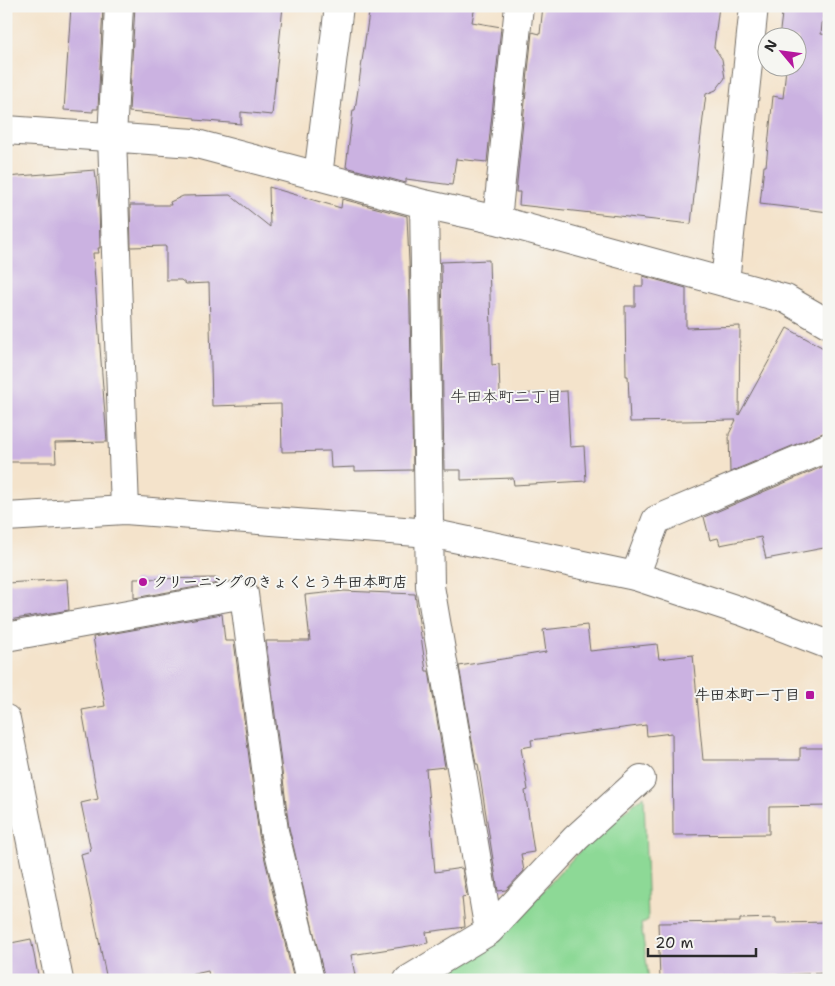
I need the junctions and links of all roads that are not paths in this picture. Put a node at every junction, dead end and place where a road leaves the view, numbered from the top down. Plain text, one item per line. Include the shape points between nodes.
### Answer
1 (119, 6) edge
2 (338, 6) edge
3 (518, 6) edge
4 (754, 6) edge
5 (6, 130) edge
6 (112, 137) junction
7 (318, 176) junction
8 (424, 204) junction
9 (497, 220) junction
10 (725, 282) junction
11 (829, 324) edge
12 (829, 447) edge
13 (125, 510) junction
14 (6, 517) edge
15 (430, 533) junction
16 (635, 576) junction
17 (6, 637) edge
18 (829, 645) edge
19 (6, 719) edge
20 (641, 779) dead end
21 (489, 930) junction
22 (59, 980) edge
23 (310, 980) edge
24 (408, 980) edge

1 - 6 street
2 - 7 street
3 - 9 street
4 - 10 street
5 - 6 street
6 - 7 street via 193,143
6 - 13 street
7 - 8 street
8 - 9 street
8 - 15 street
9 - 10 street
10 - 11 street via 786,299
12 - 16 street via 656,520
13 - 14 street
13 - 15 street
15 - 16 street
15 - 21 street via 430,586
16 - 18 street via 744,612
17 - 23 street via 244,594 274,831
19 - 22 street
20 - 21 street via 576,838
21 - 24 street

